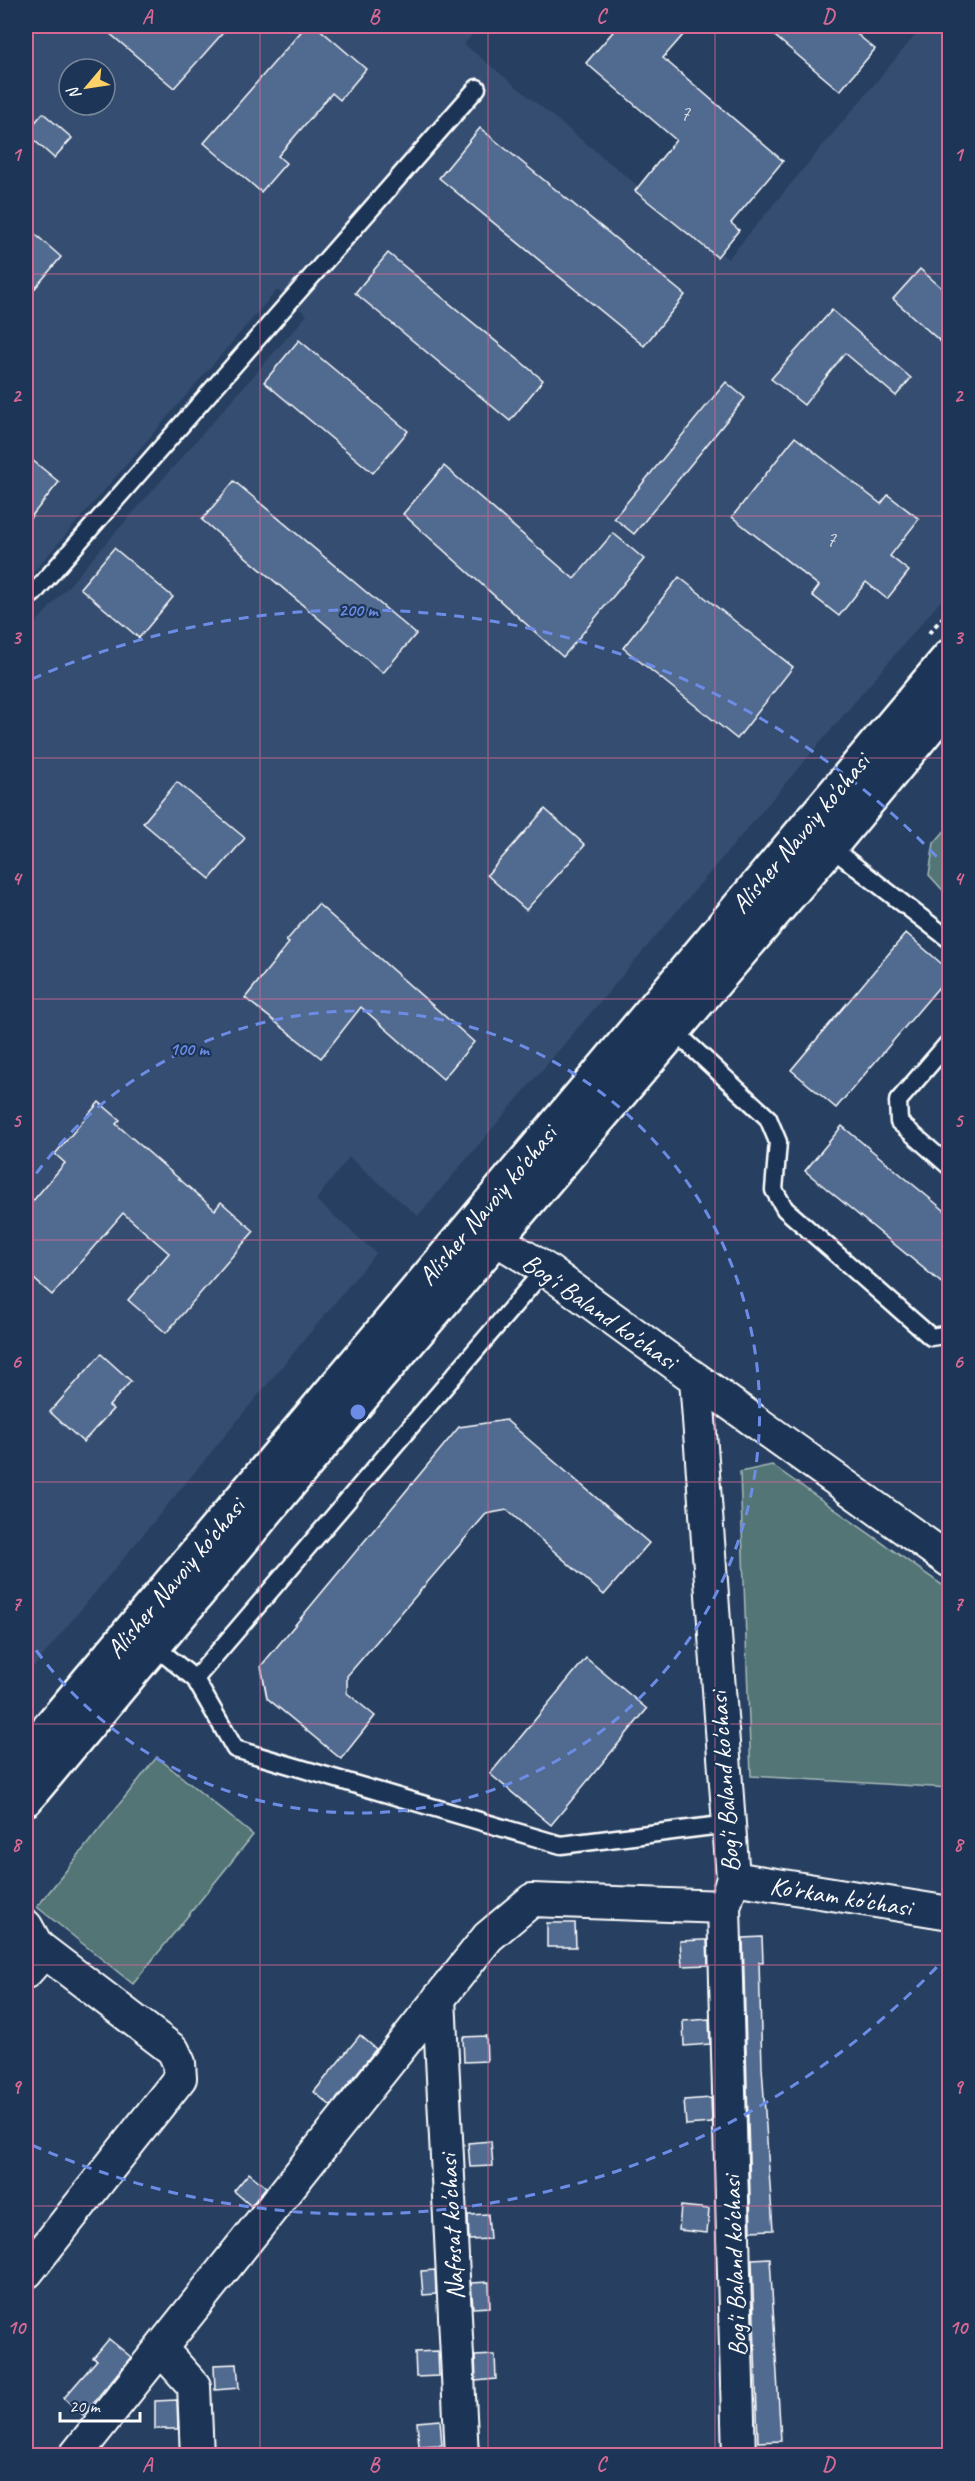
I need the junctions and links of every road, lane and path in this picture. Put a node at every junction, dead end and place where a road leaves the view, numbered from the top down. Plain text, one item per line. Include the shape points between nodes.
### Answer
1 (477, 88) dead end
2 (33, 594) dead end
3 (950, 656) edge
4 (950, 702) edge
5 (805, 827) junction
6 (830, 847) junction
7 (950, 940) edge
8 (662, 1020) junction
9 (950, 1041) edge
10 (950, 1167) edge
11 (486, 1230) junction
12 (545, 1269) junction
13 (950, 1334) edge
14 (696, 1379) junction
15 (950, 1561) edge
16 (153, 1645) junction
17 (195, 1679) junction
18 (26, 1755) edge
19 (26, 1799) edge
20 (729, 1824) junction
21 (734, 1878) junction
22 (724, 1907) junction
23 (950, 1913) edge
24 (29, 1948) edge
25 (439, 1998) junction
26 (27, 2271) dead end
27 (161, 2349) junction
28 (75, 2456) edge
29 (197, 2456) edge
30 (462, 2456) edge
31 (739, 2456) edge

1 - 2 lane
3 - 5 main road, Alisher Navoiy ko'chasi
4 - 6 main road, Alisher Navoiy ko'chasi
5 - 6 lane
5 - 8 main road, Alisher Navoiy ko'chasi
6 - 7 lane
6 - 8 main road, Alisher Navoiy ko'chasi
8 - 11 main road, Alisher Navoiy ko'chasi
8 - 13 lane via 768,1118 778,1142 774,1190 785,1209 931,1337
9 - 10 lane via 898,1101 899,1122
11 - 12 street, Bog'i Baland ko'chasi
11 - 16 main road, Alisher Navoiy ko'chasi
11 - 18 main road, Alisher Navoiy ko'chasi via 439,1261
12 - 14 street, Bog'i Baland ko'chasi
12 - 17 lane
14 - 15 street
14 - 20 street, Bog'i Baland ko'chasi
16 - 17 lane
16 - 19 main road, Alisher Navoiy ko'chasi
17 - 20 lane via 236,1749 561,1845
20 - 21 street, Bog'i Baland ko'chasi
21 - 22 street, Bog'i Baland ko'chasi
21 - 23 street, Ko'rkam ko'chasi
22 - 25 street via 532,1900 488,1936
22 - 31 street, Bog'i Baland ko'chasi
24 - 26 street via 172,2050 179,2063 180,2078
25 - 27 street
25 - 30 street, Nafosat ko'chasi
27 - 28 street
27 - 29 street via 194,2386

